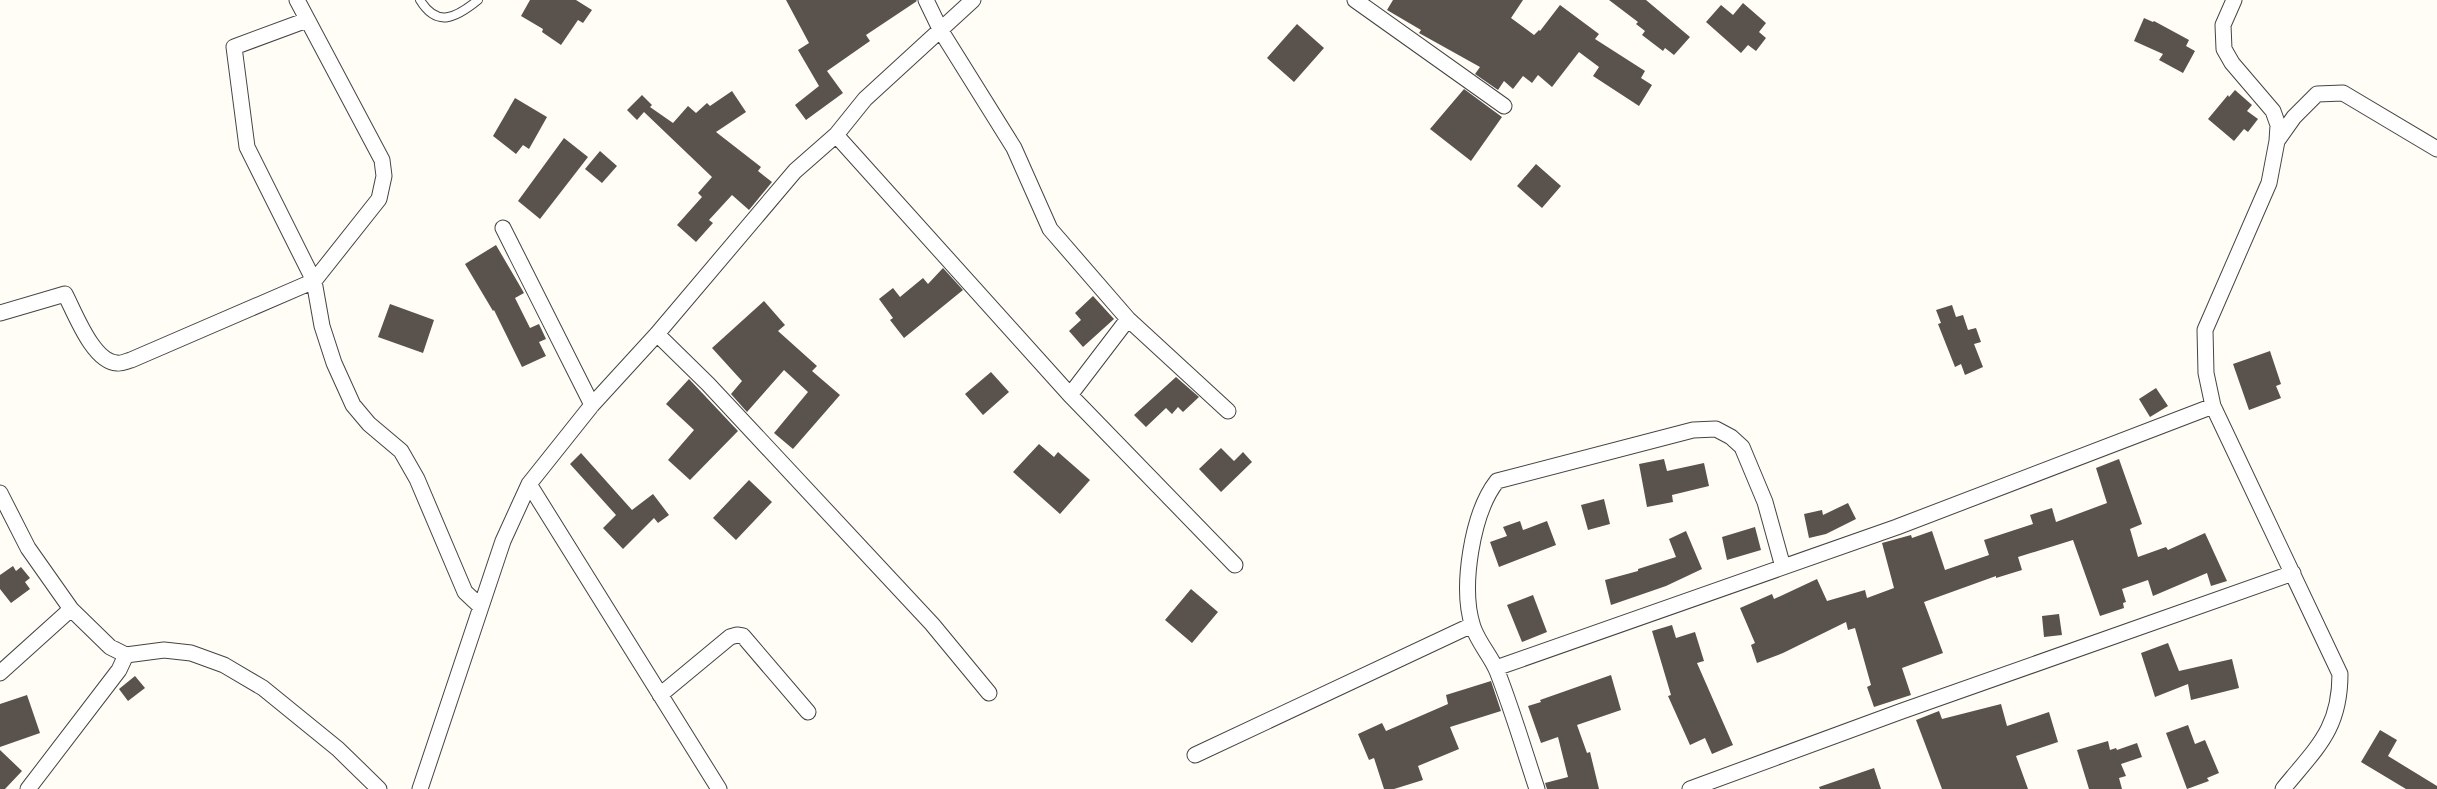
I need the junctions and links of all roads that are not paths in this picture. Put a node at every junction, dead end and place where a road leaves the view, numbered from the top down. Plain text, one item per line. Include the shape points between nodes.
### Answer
1 (297, 0) edge
2 (420, 0) edge
3 (478, 0) edge
4 (926, 0) edge
5 (973, 0) edge
6 (1355, 0) edge
7 (2234, 0) edge
8 (307, 20) junction
9 (941, 31) junction
10 (1504, 106) dead end
11 (836, 135) junction
12 (2277, 141) junction
13 (2437, 149) edge
14 (503, 228) dead end
15 (314, 281) junction
16 (0, 313) edge
17 (1128, 319) junction
18 (657, 334) junction
19 (1070, 395) junction
20 (592, 405) junction
21 (2213, 406) junction
22 (1228, 411) dead end
23 (529, 484) junction
24 (0, 493) edge
25 (1235, 565) dead end
26 (1782, 567) junction
27 (2294, 573) junction
28 (481, 607) junction
29 (71, 609) junction
30 (1472, 625) junction
31 (126, 655) junction
32 (1496, 668) junction
33 (0, 673) edge
34 (989, 693) dead end
35 (660, 694) junction
36 (808, 712) dead end
37 (1195, 755) dead end
38 (28, 789) edge
39 (379, 789) edge
40 (420, 789) edge
41 (719, 789) edge
42 (1537, 789) edge
43 (1690, 789) edge
44 (2283, 789) edge

1 - 8 street
2 - 3 lane via 430,15 438,18 451,17
4 - 9 street
5 - 9 street
6 - 10 street
7 - 12 street via 2223,25 2224,49 2272,111 2278,125
8 - 15 street via 382,160 384,176 379,199
8 - 15 street via 234,47 247,147
9 - 11 street via 865,99
9 - 17 street via 1014,148 1050,229
11 - 18 street via 795,171
11 - 19 street
12 - 13 street via 2318,94 2343,93
12 - 21 street via 2269,183 2205,330 2206,373
14 - 20 street
15 - 16 street via 117,363 102,358 91,345 65,294
15 - 28 street via 322,326 353,405 401,452 417,479 465,592
17 - 19 street
17 - 22 street
18 - 20 street
18 - 34 street via 932,624
19 - 25 street
20 - 23 street
21 - 26 street
21 - 27 street
23 - 28 street via 507,530
23 - 35 street
24 - 29 street via 28,548
26 - 30 street via 1765,502 1742,447 1716,429 1693,430 1497,481 1484,502 1471,554 1467,592
26 - 32 street
27 - 43 street
27 - 44 street via 2340,674 2340,698 2325,737
28 - 40 street
29 - 31 street via 110,647
29 - 33 street
30 - 32 street
30 - 37 street
31 - 38 street via 119,670
31 - 39 street via 164,650 191,653 224,665 271,695 338,749
32 - 42 street
35 - 36 street via 737,635 743,636
35 - 41 street

